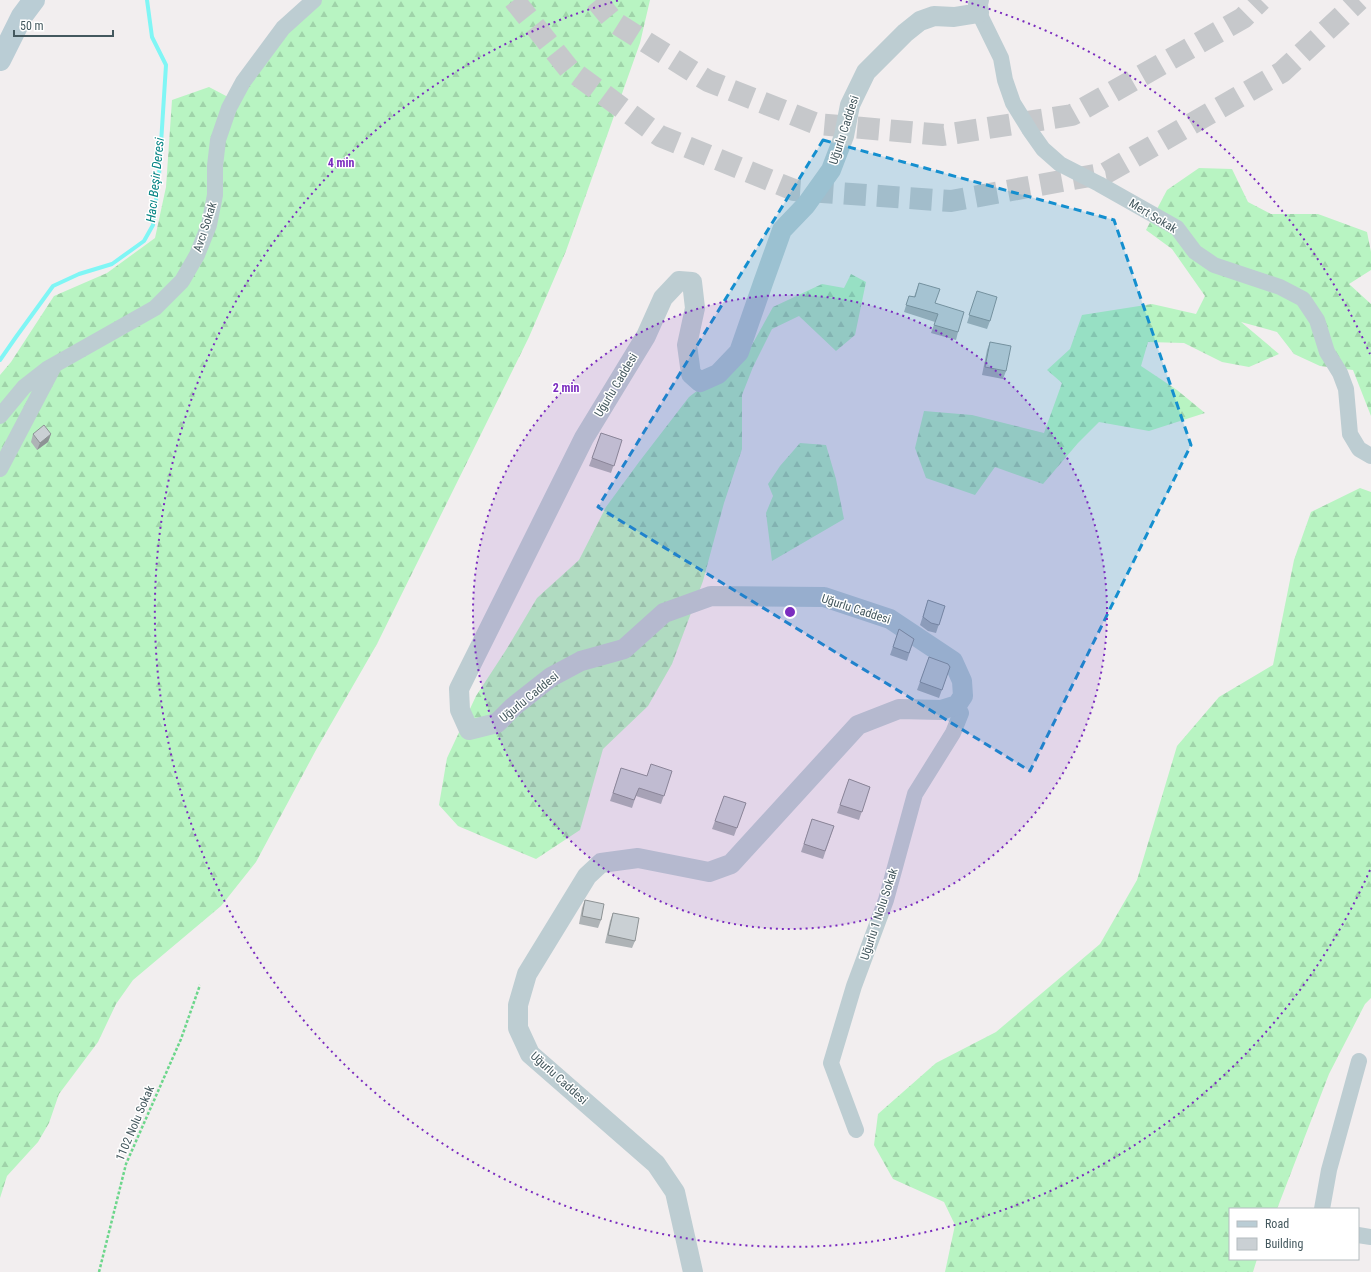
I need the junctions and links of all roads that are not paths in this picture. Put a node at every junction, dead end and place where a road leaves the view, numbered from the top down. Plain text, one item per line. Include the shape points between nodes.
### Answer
1 (34, 0) edge
2 (314, 0) edge
3 (979, 7) edge
4 (0, 60) edge
5 (55, 364) junction
6 (0, 416) edge
7 (1371, 456) edge
8 (0, 469) edge
9 (957, 705) junction
10 (1360, 1061) dead end
11 (856, 1130) dead end
12 (1322, 1208) edge
13 (1359, 1235) edge
14 (1371, 1237) edge
15 (693, 1272) edge

1 - 4 main road via 22,16
2 - 5 street, Avcı Sokak via 283,28 243,82 229,108 218,140 215,195 209,225 197,255 182,281 155,308
3 - 7 street, Mert Sokak via 1001,58 1012,103 1043,149 1060,164 1177,228 1195,252 1214,265 1280,287 1303,299 1317,320 1327,352 1346,389 1350,434 1359,449
3 - 9 street, Uğurlu Caddesi via 954,17 934,16 920,21 866,72 850,105 844,136 831,170 806,205 782,230 740,352 718,374 700,382 691,374 687,345 695,308 692,282 679,281 663,298 646,336 584,438 459,689 460,710 469,730 497,723 551,677 581,661 624,649 664,613 711,596 824,597 890,619 953,661 962,681 963,696
5 - 6 street, Avcı Sokak via 24,387
5 - 8 street
9 - 11 street, Uğurlu 1 Nolu Sokak via 961,713 953,733 915,794 886,900 854,986 831,1063
9 - 15 street, Uğurlu Caddesi via 941,710 899,710 858,725 732,864 709,872 638,858 601,862 587,876 527,974 518,1005 518,1028 530,1054 656,1164 675,1192
10 - 12 street via 1329,1170
13 - 14 street

